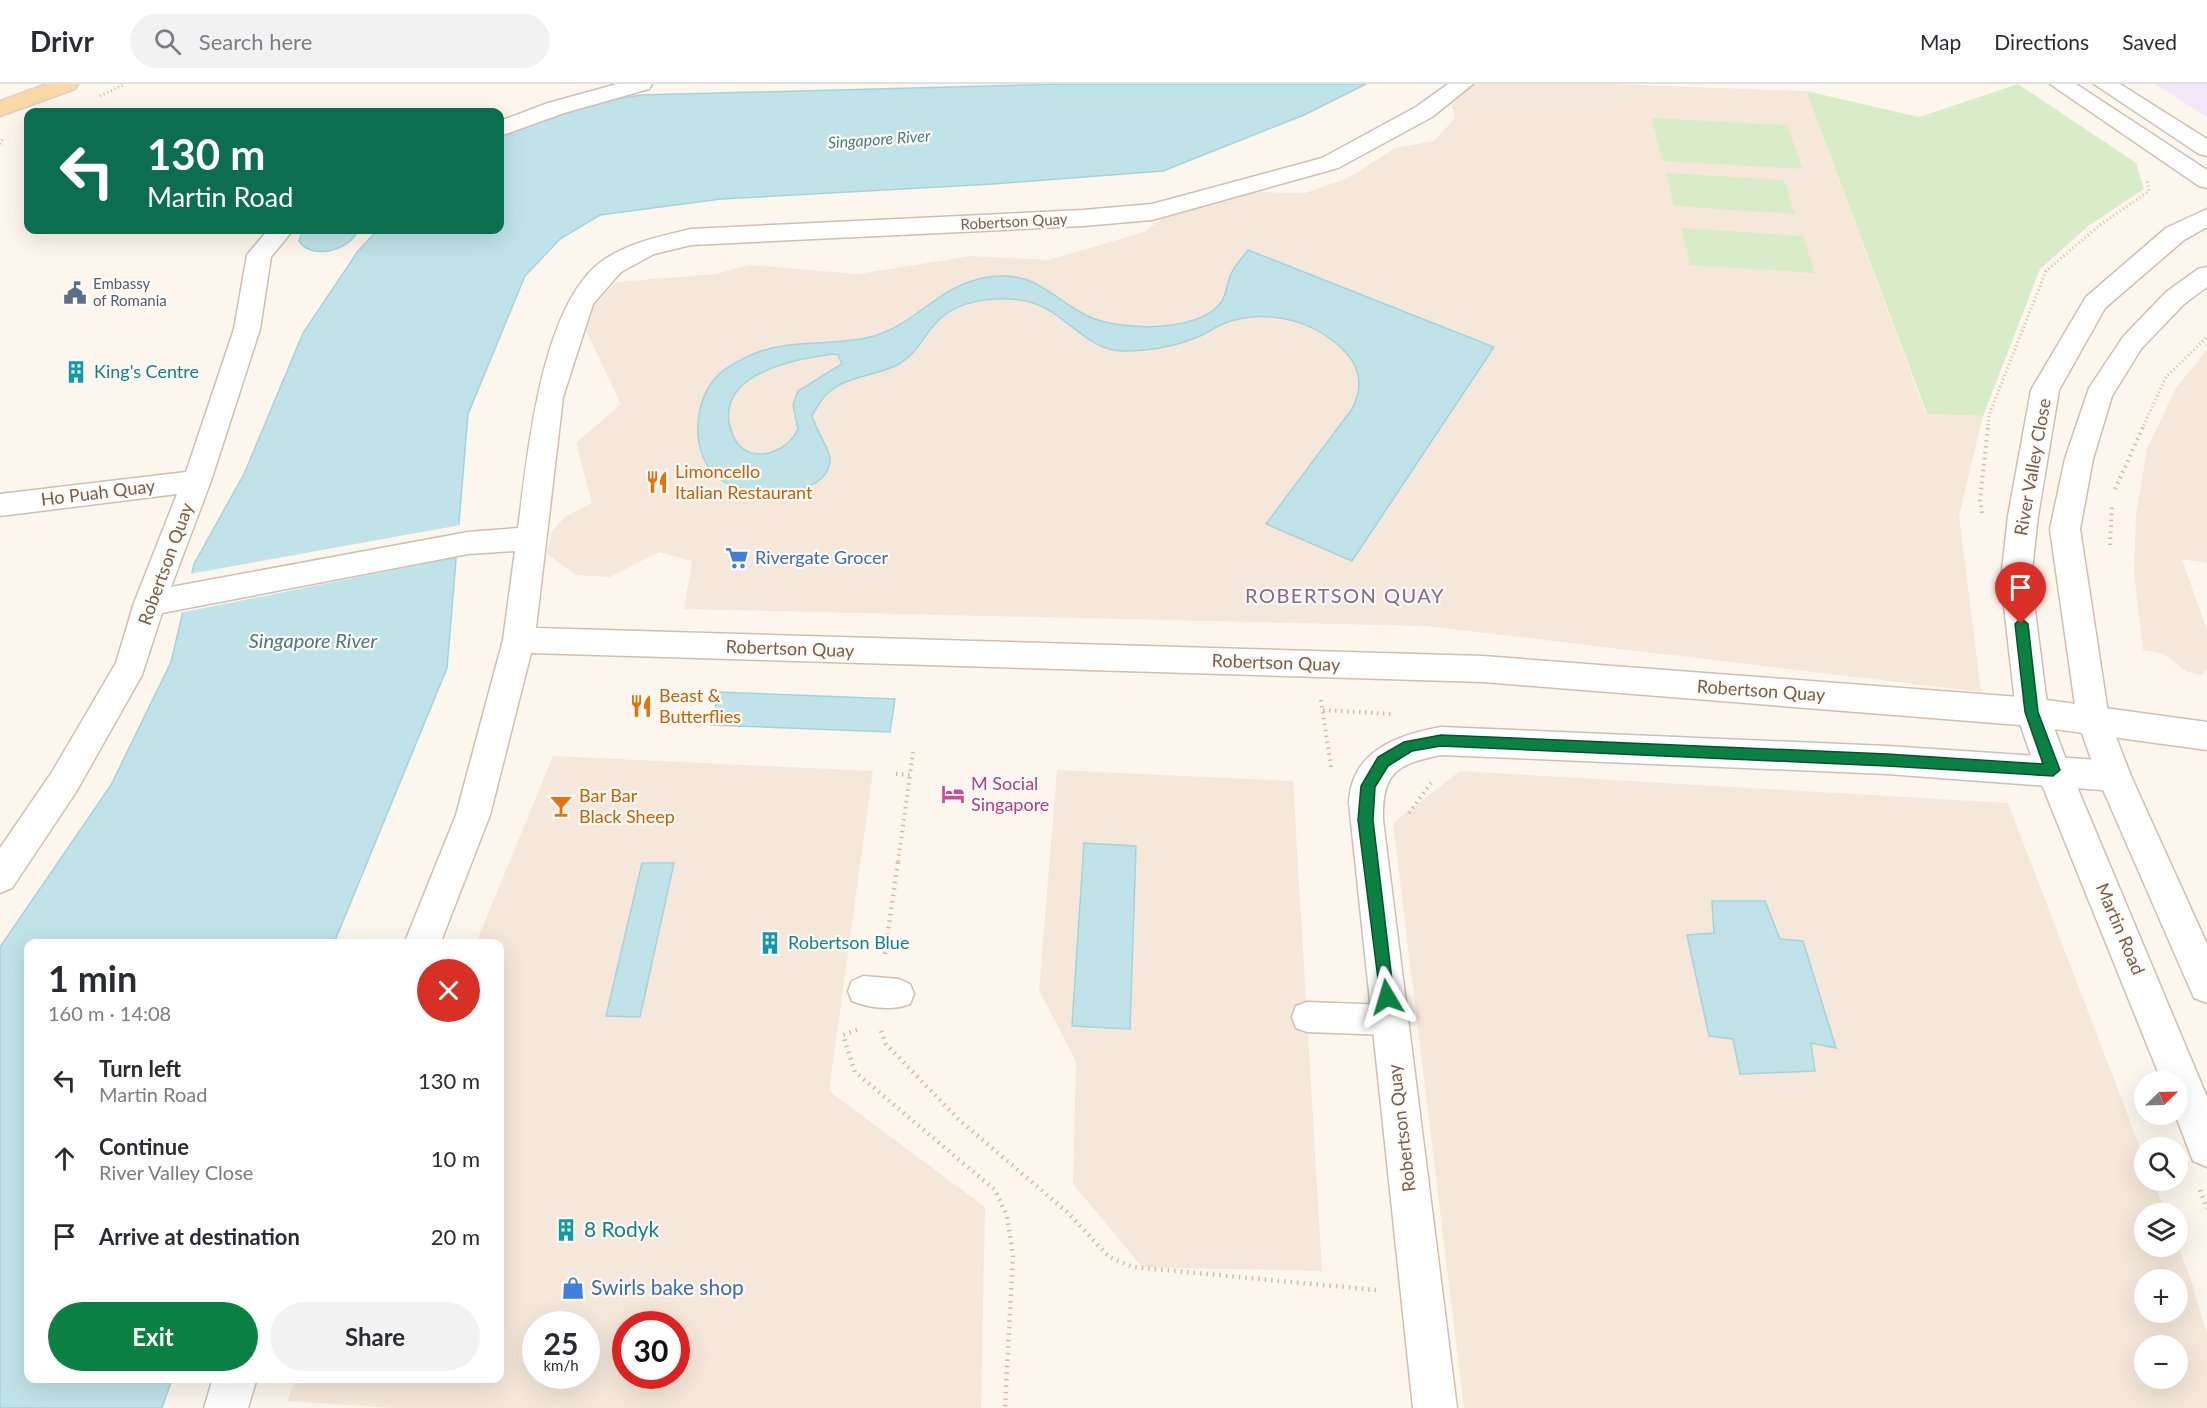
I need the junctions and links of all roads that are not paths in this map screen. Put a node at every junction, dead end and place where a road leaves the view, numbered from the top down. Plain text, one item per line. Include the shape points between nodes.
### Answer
1 (8, 84) edge
2 (67, 84) edge
3 (641, 84) edge
4 (1462, 84) edge
5 (2061, 84) edge
6 (2104, 84) edge
7 (0, 96) edge
8 (0, 109) edge
9 (504, 127) edge
10 (2207, 149) edge
11 (2207, 181) edge
12 (2207, 217) edge
13 (277, 234) edge
14 (2207, 275) edge
15 (197, 481) junction
16 (0, 505) edge
17 (533, 538) junction
18 (149, 603) junction
19 (519, 640) junction
20 (2031, 712) junction
21 (2093, 718) junction
22 (2207, 736) edge
23 (2053, 770) junction
24 (2114, 776) junction
25 (0, 877) edge
26 (425, 939) edge
27 (2207, 985) edge
28 (1307, 1017) dead end
29 (1389, 1020) junction
30 (2207, 1147) edge
31 (234, 1383) edge
32 (226, 1408) edge
33 (1435, 1408) edge

1 - 7 main road
2 - 8 main road
3 - 9 street
4 - 17 street, Robertson Quay via 1425,112 1330,163 1152,212 691,237 646,248 612,266 581,300 549,397
5 - 11 street
6 - 10 street
12 - 20 street, River Valley Close via 2175,234 2095,303 2045,390 2024,505 2016,579
13 - 15 street, Robertson Quay via 259,255 247,329
14 - 21 street via 2175,298 2132,344 2099,396 2079,459 2066,529
15 - 16 street, Ho Puah Quay
15 - 18 street, Robertson Quay
17 - 18 street via 468,543
17 - 19 street, Robertson Quay
18 - 25 street, Robertson Quay via 131,666 64,782
19 - 20 street, Robertson Quay via 1484,669
19 - 26 street, Robertson Quay via 473,815
20 - 21 street, Robertson Quay
20 - 23 street, Martin Road
21 - 22 street, Robertson Quay
21 - 24 street
23 - 24 street, Robertson Quay
23 - 29 street, Robertson Quay via 1497,742 1441,741 1409,746 1383,761 1368,786 1365,820
23 - 30 street, Martin Road
24 - 27 street
28 - 29 lane
29 - 33 street, Robertson Quay
31 - 32 street

